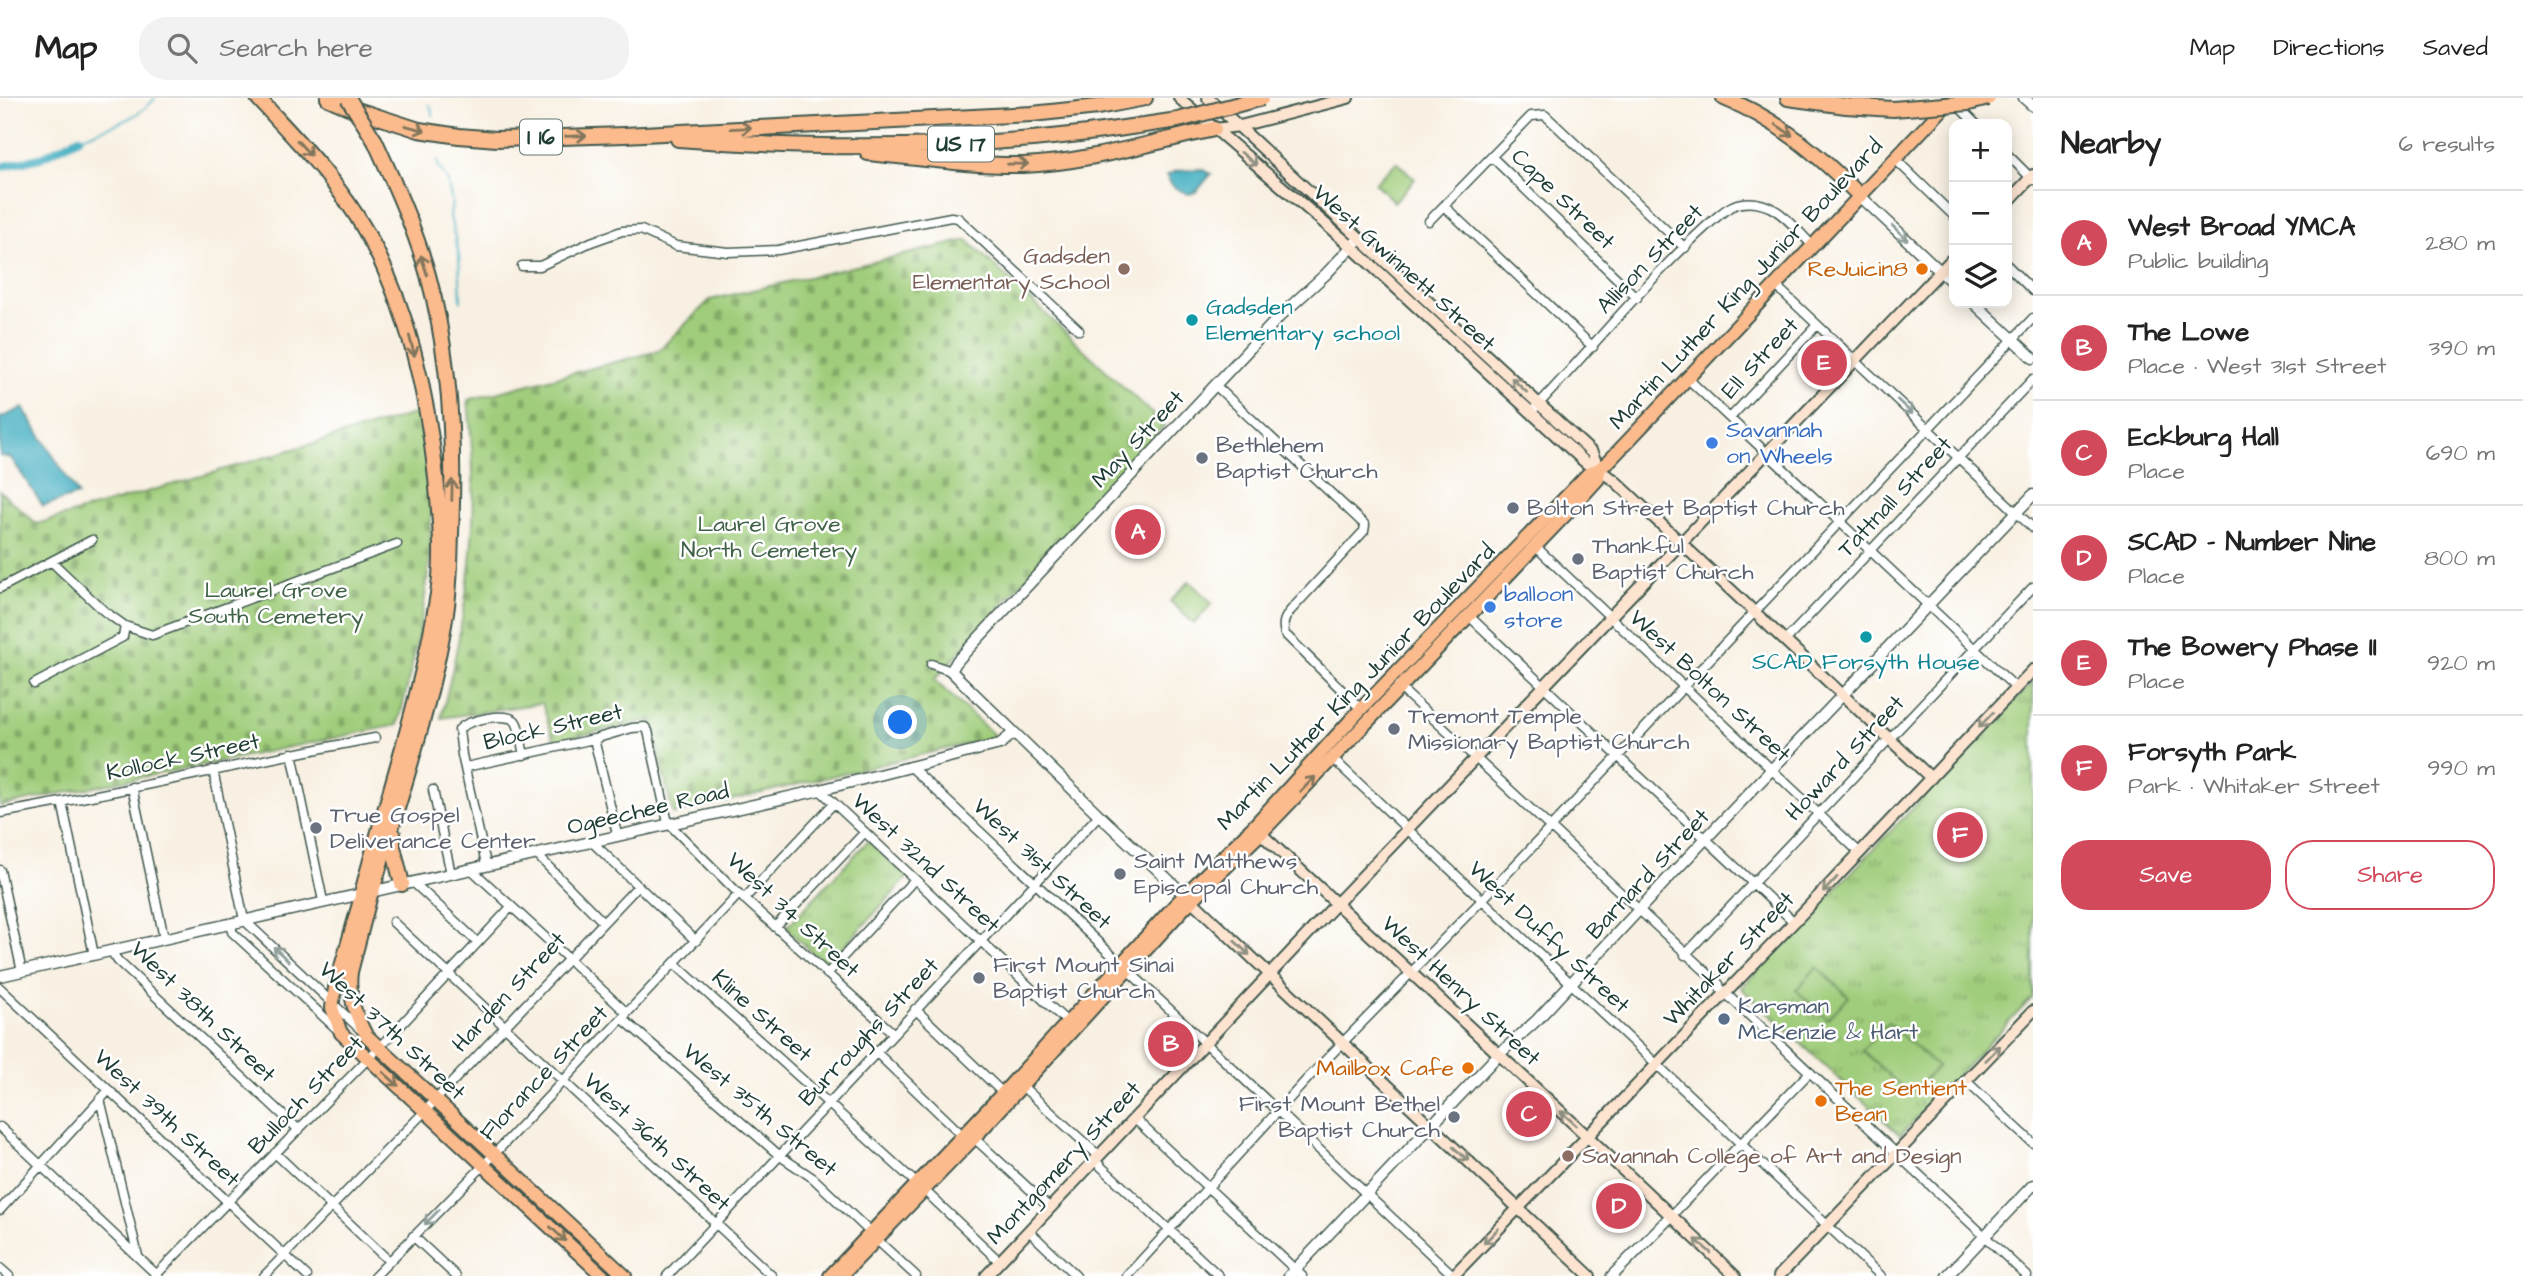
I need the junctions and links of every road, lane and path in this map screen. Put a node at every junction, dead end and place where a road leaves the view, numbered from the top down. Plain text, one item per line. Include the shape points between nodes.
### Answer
1 (258, 98) edge
2 (328, 98) edge
3 (348, 98) edge
4 (1144, 98) edge
5 (1179, 98) edge
6 (1208, 98) edge
7 (1262, 98) edge
8 (1349, 98) edge
9 (1724, 98) edge
10 (1788, 98) edge
11 (1988, 98) edge
12 (2024, 98) edge
13 (1952, 99) edge
14 (2033, 106) edge
15 (1272, 116) junction
16 (1971, 119) edge
17 (1240, 126) junction
18 (1214, 130) junction
19 (624, 135) junction
20 (804, 144) junction
21 (1260, 145) junction
22 (1492, 157) junction
23 (1894, 158) junction
24 (2012, 159) edge
25 (2032, 177) edge
26 (1859, 195) junction
27 (2012, 198) edge
28 (1444, 206) junction
29 (1949, 211) edge
30 (1429, 222) dead end
31 (1356, 243) junction
32 (1812, 244) junction
33 (1685, 248) junction
34 (1949, 262) edge
35 (522, 266) dead end
36 (2012, 270) edge
37 (1940, 271) junction
38 (1949, 280) edge
39 (1774, 284) junction
40 (2033, 291) edge
41 (1637, 298) junction
42 (1979, 308) edge
43 (2033, 318) edge
44 (1817, 325) junction
45 (1079, 330) dead end
46 (2013, 339) junction
47 (1592, 347) junction
48 (2033, 359) edge
49 (1855, 360) junction
50 (1686, 377) junction
51 (2033, 379) edge
52 (1215, 385) junction
53 (1535, 408) junction
54 (1730, 418) junction
55 (1928, 429) junction
56 (1766, 453) junction
57 (1958, 458) junction
58 (1599, 469) junction
59 (2033, 495) edge
60 (2017, 512) junction
61 (1840, 522) junction
62 (2033, 528) edge
63 (92, 540) dead end
64 (1680, 542) junction
65 (397, 544) dead end
66 (1535, 546) junction
67 (1870, 551) junction
68 (52, 562) junction
69 (2033, 587) edge
70 (0, 588) edge
71 (1929, 605) junction
72 (1755, 612) junction
73 (1468, 615) junction
74 (1609, 617) junction
75 (125, 626) junction
76 (1785, 641) junction
77 (1975, 649) junction
78 (931, 664) dead end
79 (2033, 670) edge
80 (951, 671) junction
81 (1395, 683) junction
82 (34, 684) dead end
83 (1544, 686) junction
84 (1684, 687) junction
85 (2016, 688) junction
86 (1843, 696) junction
87 (1361, 709) junction
88 (1014, 733) junction
89 (375, 738) dead end
90 (594, 739) junction
91 (1889, 739) junction
92 (292, 753) junction
93 (524, 755) junction
94 (1618, 757) junction
95 (1332, 758) junction
96 (1476, 758) junction
97 (911, 766) junction
98 (466, 767) junction
99 (213, 770) junction
100 (1772, 771) junction
101 (1931, 778) junction
102 (132, 788) junction
103 (433, 790) dead end
104 (820, 790) junction
105 (62, 802) junction
106 (834, 803) junction
107 (0, 813) edge
108 (1818, 814) junction
109 (1099, 815) junction
110 (393, 820) junction
111 (668, 823) junction
112 (1550, 828) junction
113 (1257, 830) junction
114 (1408, 830) junction
115 (865, 832) junction
116 (617, 834) junction
117 (1707, 840) junction
118 (591, 841) junction
119 (1860, 853) junction
120 (536, 854) junction
121 (486, 864) junction
122 (471, 869) junction
123 (0, 870) edge
124 (451, 874) junction
125 (915, 879) junction
126 (408, 883) junction
127 (1753, 883) junction
128 (1035, 884) junction
129 (637, 887) junction
130 (367, 892) junction
131 (741, 896) junction
132 (1188, 898) junction
133 (1482, 900) junction
134 (323, 901) junction
135 (1337, 903) junction
136 (510, 907) junction
137 (1639, 911) junction
138 (244, 920) junction
139 (394, 922) dead end
140 (603, 922) junction
141 (1794, 922) junction
142 (232, 923) junction
143 (775, 928) junction
144 (472, 937) dead end
145 (164, 938) junction
146 (696, 941) junction
147 (981, 941) junction
148 (111, 951) junction
149 (94, 955) junction
150 (1685, 955) junction
151 (567, 959) junction
152 (674, 962) junction
153 (1125, 968) junction
154 (22, 972) junction
155 (1410, 972) junction
156 (449, 974) junction
157 (827, 974) junction
158 (0, 976) edge
159 (1270, 976) junction
160 (1571, 984) junction
161 (0, 990) edge
162 (1725, 992) junction
163 (333, 1004) junction
164 (915, 1009) junction
165 (2033, 1011) edge
166 (624, 1016) junction
167 (1067, 1022) junction
168 (504, 1026) junction
169 (341, 1033) junction
170 (893, 1033) junction
171 (366, 1035) junction
172 (1343, 1042) junction
173 (1206, 1044) junction
174 (379, 1047) junction
175 (876, 1052) junction
176 (1499, 1055) junction
177 (368, 1058) junction
178 (1656, 1064) junction
179 (1813, 1074) junction
180 (1966, 1081) junction
181 (563, 1082) junction
182 (1022, 1086) junction
183 (109, 1090) junction
184 (1003, 1093) junction
185 (100, 1099) junction
186 (828, 1103) junction
187 (430, 1105) junction
188 (1278, 1112) junction
189 (1135, 1119) junction
190 (1430, 1126) junction
191 (0, 1127) edge
192 (299, 1130) junction
193 (968, 1136) junction
194 (1587, 1136) junction
195 (2033, 1143) edge
196 (1740, 1144) junction
197 (275, 1153) junction
198 (1897, 1153) junction
199 (780, 1156) junction
200 (1097, 1158) junction
201 (489, 1160) junction
202 (41, 1166) junction
203 (2033, 1185) edge
204 (920, 1186) junction
205 (1209, 1189) junction
206 (1366, 1194) junction
207 (228, 1202) junction
208 (332, 1206) junction
209 (1519, 1207) junction
210 (1050, 1208) junction
211 (0, 1209) edge
212 (1670, 1217) junction
213 (717, 1223) junction
214 (1828, 1226) junction
215 (1029, 1231) junction
216 (1170, 1231) junction
217 (413, 1236) junction
218 (1984, 1236) junction
219 (874, 1237) junction
220 (285, 1255) junction
221 (138, 1257) junction
222 (389, 1261) junction
223 (1000, 1262) junction
224 (0, 1268) edge
225 (1295, 1274) edge
226 (156, 1275) edge
227 (9, 1276) edge
228 (264, 1276) edge
229 (307, 1276) edge
230 (374, 1276) edge
231 (456, 1276) edge
232 (603, 1276) edge
233 (625, 1276) edge
234 (667, 1276) edge
235 (772, 1276) edge
236 (830, 1276) edge
237 (841, 1276) edge
238 (916, 1276) edge
239 (986, 1276) edge
240 (1076, 1276) edge
241 (1127, 1276) edge
242 (1219, 1276) edge
243 (1453, 1276) edge
244 (1590, 1276) edge
245 (1612, 1276) edge
246 (1735, 1276) edge
247 (1779, 1276) edge
248 (1881, 1276) edge
249 (1947, 1276) edge
250 (2027, 1276) edge

1 -> 130 highway via 312,156 365,231 407,324 432,437 442,528 438,592 424,669
2 -> 19 highway, I 16 via 419,130 459,136
110 -> 3 highway, bridge via 425,712 446,612 452,422 428,275 376,141
19 -> 4 highway, I 16 via 1032,114
5 - 18 main road, West Gwinnett Street
6 - 17 main road, West Gwinnett Street
7 - 20 highway, US 17, bridge via 1178,120 996,143
8 - 15 main road
9 -> 26 highway via 1802,142
10 - 11 highway, bridge via 1893,109
12 - 14 street
13 - 16 street
13 - 23 main road, Martin Luther King Junior Boulevard
15 - 17 main road
15 - 21 main road via 1260,127
17 - 18 main road
17 - 21 main road, West Gwinnett Street
20 -> 18 highway via 944,161 1026,165
18 -> 31 main road, West Gwinnett Street
19 - 20 highway, US 17
21 - 31 main road, West Gwinnett Street
22 - 28 street
22 - 33 street via 1531,116 1545,115
22 - 41 street, Cape Street
23 - 26 main road, Martin Luther King Junior Boulevard
23 - 29 street
24 - 25 street
25 - 27 main road
26 - 32 main road, Martin Luther King Junior Boulevard
26 -> 37 street
28 - 30 street
28 - 47 street
31 - 52 street, May Street
31 - 53 main road, West Gwinnett Street
32 - 33 street, Allison Street via 1773,207 1757,202 1730,206
32 - 39 main road, Martin Luther King Junior Boulevard
33 - 41 street, Allison Street
34 - 37 main road, Montgomery Street
35 - 45 street via 540,267 622,231 641,230 676,246 778,250 951,217 958,218
36 - 40 street
37 - 38 street
37 - 49 main road, Montgomery Street
39 - 44 street
39 - 50 main road, Martin Luther King Junior Boulevard
41 - 47 street, Allison Street
42 - 46 street
43 - 46 street
44 - 49 street
44 - 54 street, Ell Street
46 - 48 street
46 - 55 street
47 - 53 street, Allison Street
49 -> 55 street
49 - 56 main road, Montgomery Street
50 - 54 street
50 - 58 main road, Martin Luther King Junior Boulevard
51 - 57 street, Tattnall Street
52 - 80 street, May Street
52 - 87 street via 1364,525 1364,531 1291,610 1283,626 1284,635
53 - 58 main road, West Gwinnett Street via 1592,453
54 - 56 street
55 - 57 street
55 - 61 street
56 - 61 street
56 - 64 main road, Montgomery Street
57 - 60 street
57 - 67 street, Tattnall Street
58 - 64 main road, West Gwinnett Street
58 - 66 main road, Martin Luther King Junior Boulevard via 1598,479
58 - 81 main road, Martin Luther King Junior Boulevard via 1588,474
59 - 60 street, Barnard Street
60 - 62 street
60 - 71 street, Barnard Street
61 - 67 street
61 - 72 street
63 - 68 street
64 - 72 main road, West Gwinnett Street
64 - 74 main road, Montgomery Street
65 - 75 street via 152,635
66 - 73 main road, Martin Luther King Junior Boulevard
66 - 74 street, West Bolton Street
67 - 71 street
67 - 76 street, Tattnall Street
68 - 70 street
68 - 75 street
69 - 77 street, Howard Street
71 - 77 street
71 - 86 street, Barnard Street
72 - 76 main road, West Gwinnett Street
72 - 84 street
73 - 81 main road, Martin Luther King Junior Boulevard
73 - 83 street
74 - 83 main road, Montgomery Street
74 - 84 street, West Bolton Street
75 - 82 street via 122,637
76 - 86 main road, West Gwinnett Street
77 - 85 street
77 - 91 street, Howard Street
78 - 80 street
79 - 85 main road, Whitaker Street
80 - 88 street
81 - 87 main road, Martin Luther King Junior Boulevard
81 - 95 main road, Martin Luther King Junior Boulevard
81 - 96 street
83 - 94 street
83 - 96 main road, Montgomery Street
84 - 94 street
84 - 100 street, West Bolton Street
85 -> 101 main road, Whitaker Street
86 - 91 main road, West Gwinnett Street
86 - 100 street, Barnard Street
87 - 113 main road, Martin Luther King Junior Boulevard
88 - 97 street, Ogeechee Road via 1000,744
88 - 109 street
89 - 92 street, Kollock Street
90 - 93 street, Block Street
90 - 111 street, Block Street via 645,727
90 - 116 street
91 - 101 main road, West Gwinnett Street
91 - 108 street, Howard Street
92 - 99 street, Kollock Street
92 - 134 street
93 - 98 street, Block Street
93 - 98 street via 513,718 466,723 458,730
94 - 112 street
94 - 117 street
113 -> 95 main road, Martin Luther King Junior Boulevard
95 - 114 street, West Duffy Street
96 - 112 street
96 - 114 main road, Montgomery Street
97 - 104 street, Ogeechee Road
97 - 128 street, West 31st Street
98 - 121 street
99 - 102 street, Kollock Street
99 - 138 street
100 - 108 street, West Bolton Street
100 - 117 street, Barnard Street
101 - 119 main road, Whitaker Street
102 - 105 street, Kollock Street
102 - 145 street, West 38th Street
103 - 124 street
104 - 106 street, West 32nd Street
104 - 111 street, Ogeechee Road
105 - 107 street, Kollock Street
105 - 149 street
106 - 115 street, West 32nd Street
106 - 131 street, Florance Street
108 - 119 street, West Bolton Street
108 - 127 street, Howard Street
109 - 128 street, Burroughs Street
109 - 132 street
110 - 126 highway via 393,847
110 - 130 highway
111 - 116 street, Ogeechee Road
111 - 131 street, West 34 Street
112 - 133 street
112 - 137 street
113 - 132 main road, Martin Luther King Junior Boulevard
113 - 135 main road, West Henry Street
114 - 133 street, West Duffy Street
114 - 135 main road, Montgomery Street
115 - 125 street, West 32nd Street
115 - 143 street
116 - 118 street, Ogeechee Road
117 - 127 street
117 - 137 street, Barnard Street
118 - 120 street, Ogeechee Road
118 - 129 street
119 -> 141 main road, Whitaker Street
120 - 121 street, Ogeechee Road
120 - 140 street
121 - 122 street, Ogeechee Road
122 - 124 street, Ogeechee Road
122 - 136 street, West 35th Street
123 - 154 street
124 - 126 street, Ogeechee Road
125 - 147 street, West 32nd Street
125 - 157 street
126 - 130 street, Ogeechee Road
126 - 144 street
127 - 141 street
127 - 150 street, Howard Street
128 - 147 street, Burroughs Street
128 - 153 street, West 31st Street
129 - 140 street, Harden Street
129 - 146 street
130 - 134 street, Ogeechee Road
130 - 163 main road
130 - 171 main road via 349,985
131 - 143 street, West 34 Street
131 - 146 street, Florance Street
132 - 153 main road, Martin Luther King Junior Boulevard
132 -> 159 main road
133 - 155 street
133 - 160 street, West Duffy Street
134 - 138 street, Ogeechee Road
135 - 155 main road, West Henry Street
135 - 159 main road, Montgomery Street
136 - 151 street, West 35th Street
136 - 156 street, Bulloch Street
137 - 150 street
137 - 160 street, Barnard Street
138 - 142 street, Ogeechee Road
163 -> 138 street, West 37th Street
139 - 156 street, West 36th Street
140 - 151 street, Harden Street
141 - 162 main road, Whitaker Street
142 - 145 street, Ogeechee Road
142 - 169 street, West 37th Street via 232,932
143 - 157 street, West 34 Street
145 - 148 street, Ogeechee Road
146 - 152 street, Florance Street
147 - 164 street, Burroughs Street
147 - 167 street, West 32nd Street
148 - 149 street, Ogeechee Road
148 - 192 street, West 38th Street
149 - 154 street, Ogeechee Road
150 - 162 street
151 - 166 street, West 35th Street
151 - 168 street, Harden Street
152 - 166 street, Florance Street
152 - 186 street, Kline Street
153 - 167 main road, Martin Luther King Junior Boulevard
153 - 173 street, West 31st Street
153 - 182 main road, Martin Luther King Junior Boulevard
154 - 158 street, Ogeechee Road
155 - 172 street
155 - 176 main road, West Henry Street
156 - 168 street, West 36th Street
156 - 174 street, Bulloch Street
157 - 170 street, West 34 Street
159 - 172 main road
159 - 173 main road, Montgomery Street
160 - 176 street, Barnard Street
160 - 178 street, West Duffy Street
161 - 183 street, West 39th Street
162 - 178 main road, Whitaker Street
162 - 179 street
163 - 169 main road
163 - 171 street, West 37th Street
164 - 170 street, Burroughs Street
164 - 184 street
180 -> 165 main road
166 - 181 street, Florance Street
166 - 199 street, West 35th Street
167 - 184 main road, Martin Luther King Junior Boulevard
168 - 181 street, West 36th Street
168 - 187 street, Harden Street
169 - 177 main road, West 37th Street
170 - 175 street, Burroughs Street
171 - 174 main road, West 37th Street
172 - 188 street
172 - 190 main road
173 - 188 street, West 31st Street
173 - 189 main road, Montgomery Street
174 - 177 street, Bulloch Street
174 - 187 main road, West 37th Street
175 - 186 street, Burroughs Street
175 - 193 street
176 - 190 street, Barnard Street
194 -> 176 main road, West Henry Street
177 -> 187 main road, West 37th Street
177 - 192 street, Bulloch Street
178 - 194 main road, Whitaker Street
178 - 196 street, West Duffy Street
179 - 196 street
179 - 198 street
180 - 195 street
180 - 198 main road
181 - 201 street, Florance Street
181 - 213 street, West 36th Street
182 - 193 main road, Martin Luther King Junior Boulevard
182 - 200 street
183 - 185 street
183 - 207 street, West 39th Street
184 - 193 main road, Martin Luther King Junior Boulevard
185 - 202 street
185 - 221 street
186 - 199 street, Burroughs Street
186 - 204 street, Kline Street
187 - 201 main road, West 37th Street
187 - 208 street, Harden Street
188 - 205 street
188 - 206 street, West 31st Street
189 - 200 main road, Montgomery Street
189 - 205 street
190 - 206 street, Barnard Street
190 -> 209 main road
191 - 202 street
192 - 197 street, Bulloch Street
193 - 204 main road, Martin Luther King Junior Boulevard
193 - 210 street
194 - 209 main road, Whitaker Street
194 - 212 main road, West Henry Street
196 - 212 street
196 - 214 street, West Duffy Street
197 - 207 street, Bulloch Street
197 - 208 street
198 - 214 main road
198 - 218 street
199 - 213 street, Burroughs Street
199 - 219 street, West 35th Street via 813,1178
200 - 210 main road, Montgomery Street
200 - 216 street
201 -> 217 street, Florance Street
201 -> 232 main road, West 37th Street
201 - 233 main road, West 37th Street
202 - 211 street
202 - 221 street
203 - 218 street
204 - 219 main road, Martin Luther King Junior Boulevard
204 - 223 street, Kline Street
205 - 216 street
205 - 225 street
206 - 225 street, Barnard Street
206 - 243 street, West 31st Street
207 - 220 street, West 39th Street
207 - 226 street, Bulloch Street
208 - 220 street, Harden Street
208 - 222 street
209 -> 243 main road, Whitaker Street
209 - 244 main road
210 - 215 main road, Montgomery Street
212 - 245 street
246 -> 212 main road, West Henry Street
213 - 234 street, Burroughs Street
213 - 235 street, West 36th Street
214 - 247 main road
214 - 248 street, West Duffy Street
215 - 223 main road, Montgomery Street
215 - 240 street
216 - 241 street
216 - 242 street
217 - 222 street, Florance Street
217 - 231 street
218 - 249 street
218 - 250 street
219 - 236 main road, Martin Luther King Junior Boulevard
219 - 237 main road, Martin Luther King Junior Boulevard
219 - 238 street, West 35th Street
220 - 228 street, Harden Street
220 - 229 street, West 39th Street
221 - 226 street
222 - 230 street, Florance Street
223 - 239 main road, Montgomery Street
224 - 227 street

